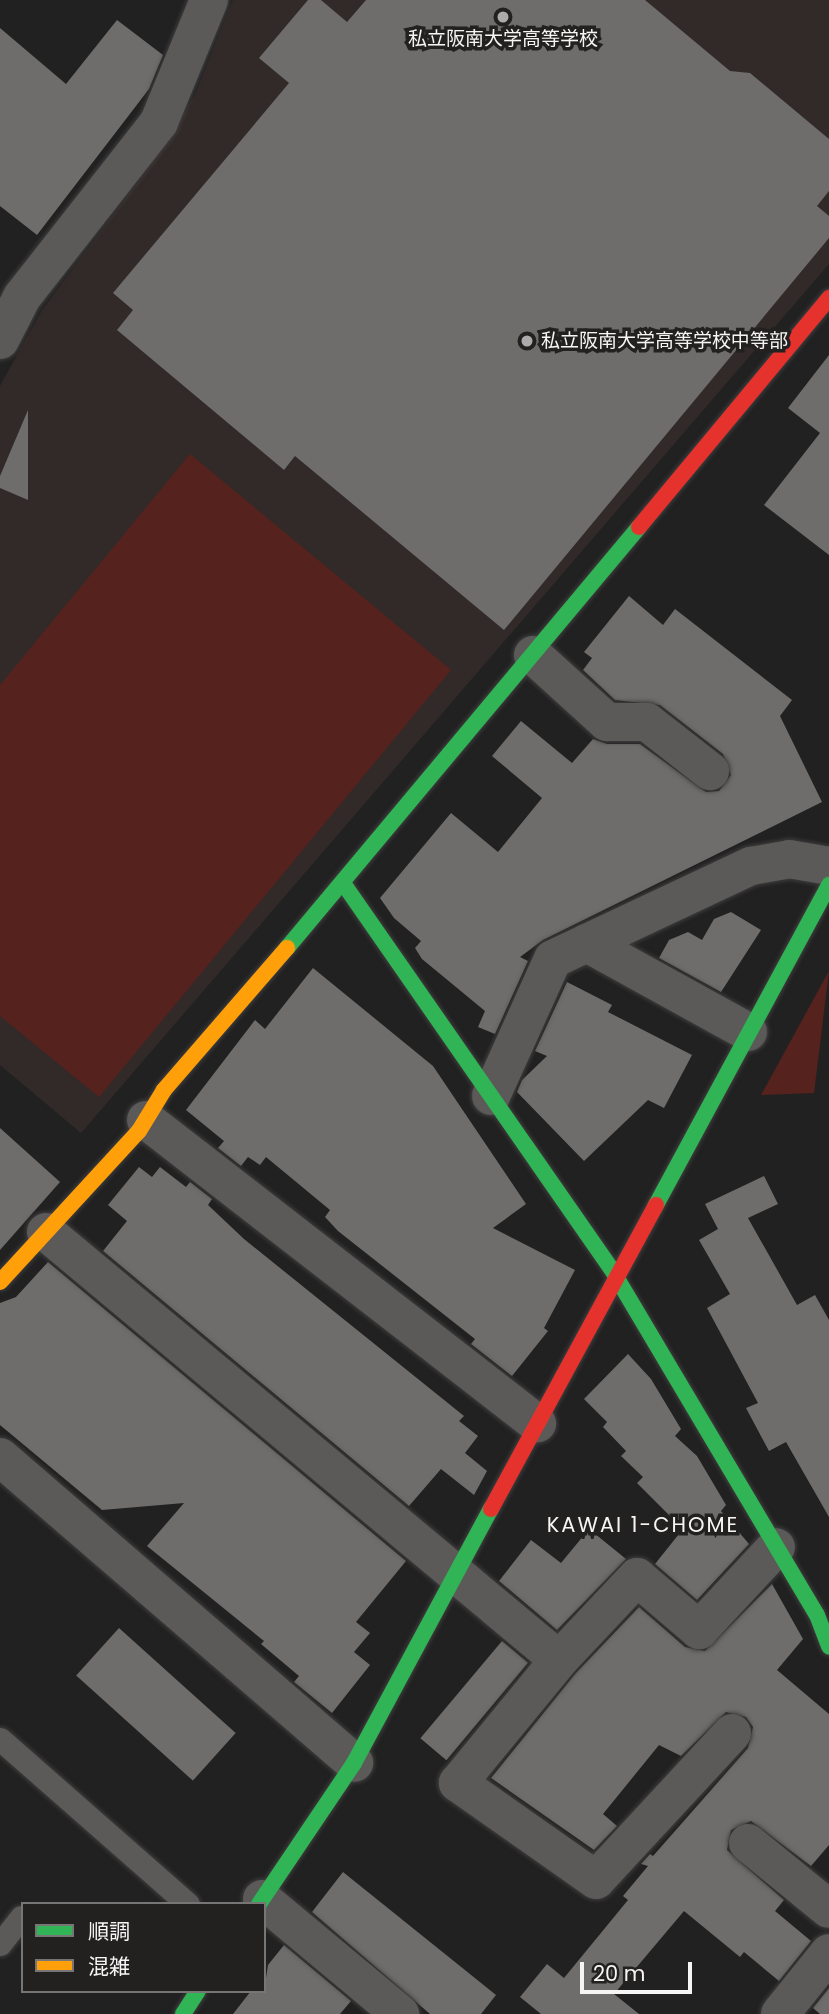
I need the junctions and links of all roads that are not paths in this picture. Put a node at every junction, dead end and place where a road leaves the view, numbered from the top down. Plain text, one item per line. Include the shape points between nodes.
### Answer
1 (209, 0) edge
2 (11, 286) edge
3 (829, 298) edge
4 (0, 340) edge
5 (533, 655) junction
6 (710, 771) dead end
7 (829, 866) edge
8 (343, 883) junction
9 (829, 885) edge
10 (587, 943) junction
11 (748, 1032) junction
12 (491, 1096) junction
13 (146, 1120) junction
14 (46, 1232) junction
15 (615, 1275) junction
16 (0, 1282) edge
17 (537, 1423) junction
18 (0, 1457) edge
19 (776, 1547) junction
20 (456, 1576) junction
21 (825, 1623) edge
22 (559, 1660) junction
23 (732, 1733) dead end
24 (0, 1739) edge
25 (354, 1763) junction
26 (748, 1843) dead end
27 (186, 1902) edge
28 (260, 1902) edge
29 (266, 1907) edge
30 (829, 1909) edge
31 (21, 1917) dead end
32 (0, 1944) edge
33 (829, 1953) edge
34 (379, 2007) edge
35 (779, 2014) edge

1 - 2 street via 159,122
2 - 4 street
3 - 5 street
5 - 6 street via 607,722 647,722
5 - 8 street
7 - 10 street via 789,859 751,866
8 - 12 street
8 - 13 street via 164,1090
9 - 11 street
10 - 11 street
10 - 12 street via 553,959
11 - 15 street
12 - 15 street
13 - 14 street
13 - 17 street
14 - 16 street
14 - 20 street
15 - 17 street
15 - 19 street
17 - 20 street
18 - 25 street
19 - 21 street
19 - 22 street via 699,1630 637,1577
20 - 22 street
20 - 25 street
22 - 23 street via 458,1783 596,1880
24 - 27 lane
25 - 28 street
26 - 30 street
29 - 34 street
31 - 32 lane
33 - 35 street

